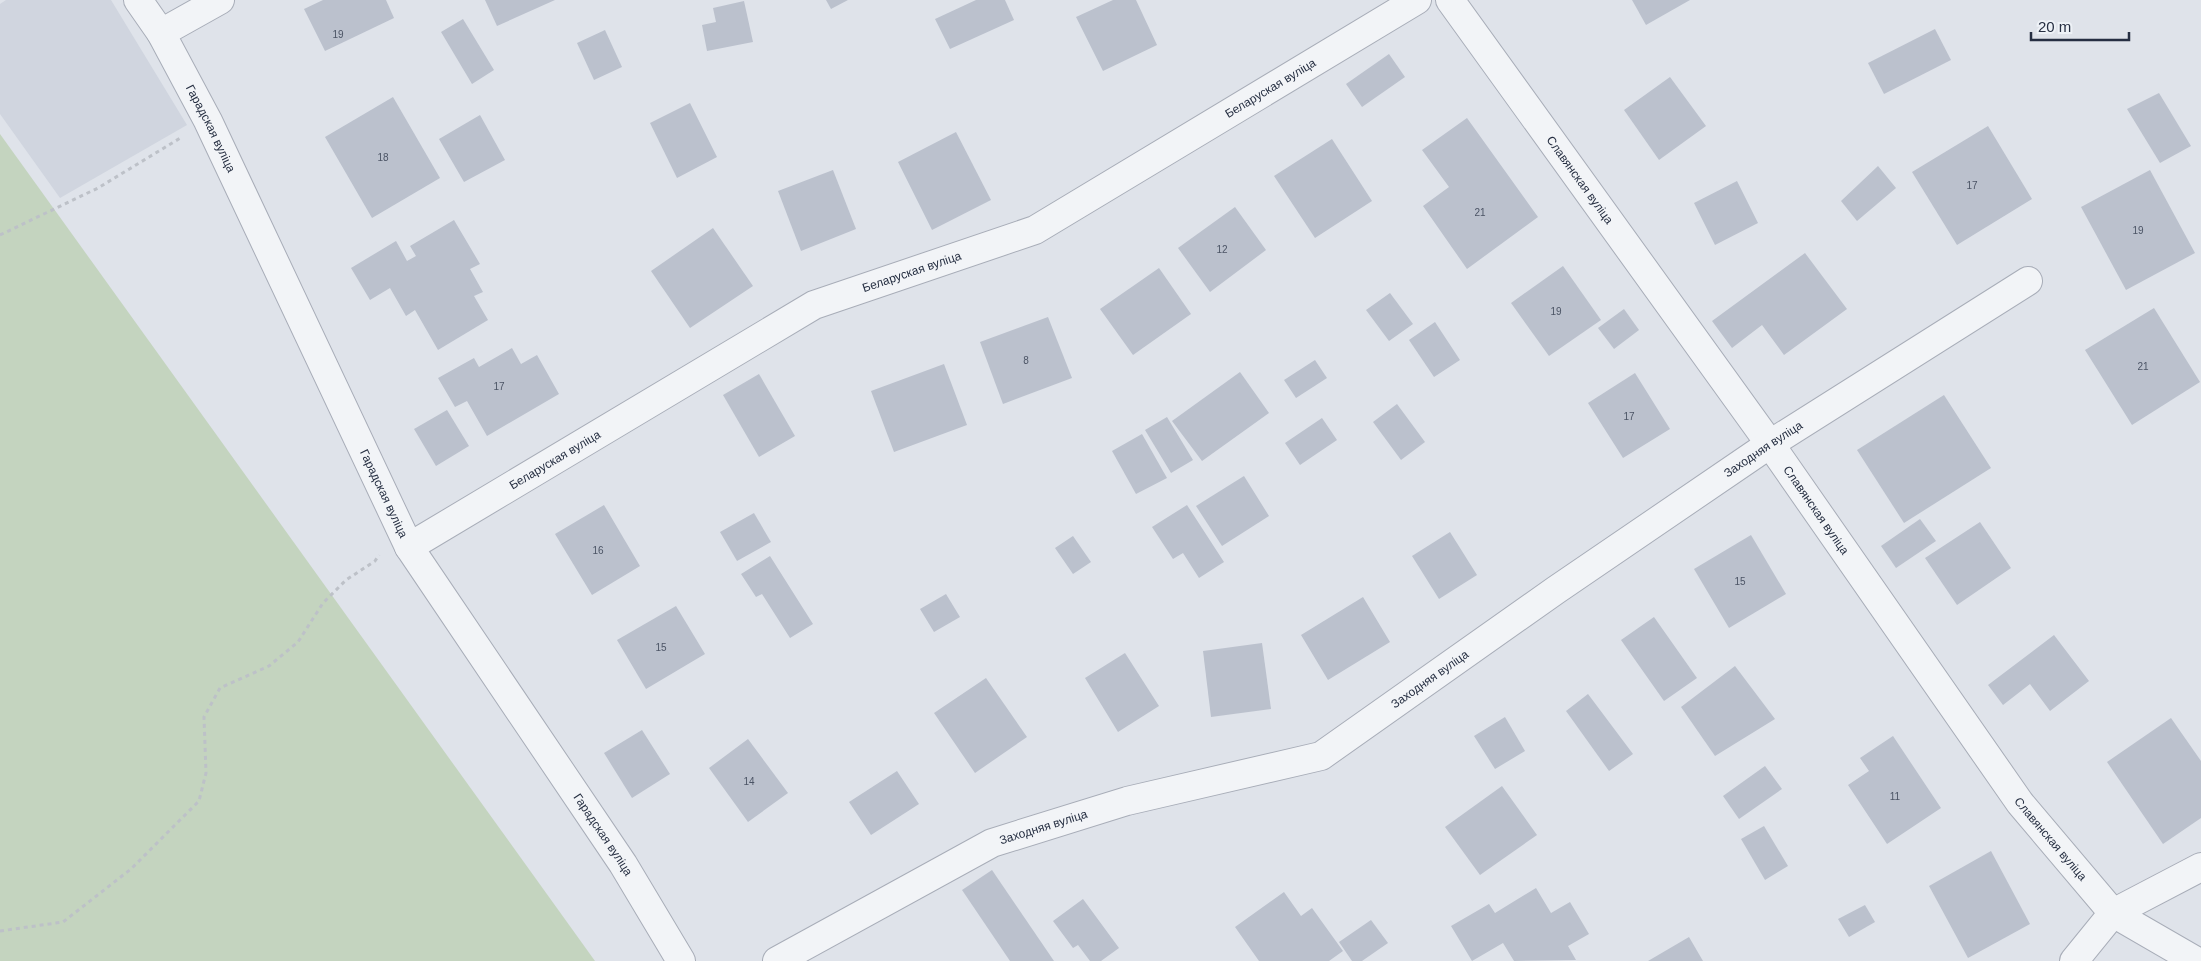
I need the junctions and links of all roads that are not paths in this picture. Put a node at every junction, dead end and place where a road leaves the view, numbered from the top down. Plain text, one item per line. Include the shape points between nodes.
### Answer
1 (138, 0) edge
2 (220, 0) edge
3 (1417, 0) edge
4 (1450, 0) edge
5 (161, 34) junction
6 (2028, 281) dead end
7 (1770, 444) junction
8 (409, 547) junction
9 (2201, 867) edge
10 (2114, 913) junction
11 (681, 961) edge
12 (777, 961) edge
13 (2074, 961) edge
14 (2196, 961) edge

1 - 5 street, Гарадская вуліца
2 - 5 street
3 - 8 street, Беларуская вуліца via 1035,230 814,305
4 - 7 street, Славянская вуліца
5 - 8 street, Гарадская вуліца via 208,121
6 - 7 street, Заходняя вуліца
7 - 10 street, Славянская вуліца via 2020,803
7 - 12 street, Заходняя вуліца via 1321,756 1127,801 992,842
8 - 11 street, Гарадская вуліца via 623,864
9 - 10 street
10 - 13 street
10 - 14 street, Славянская вуліца

